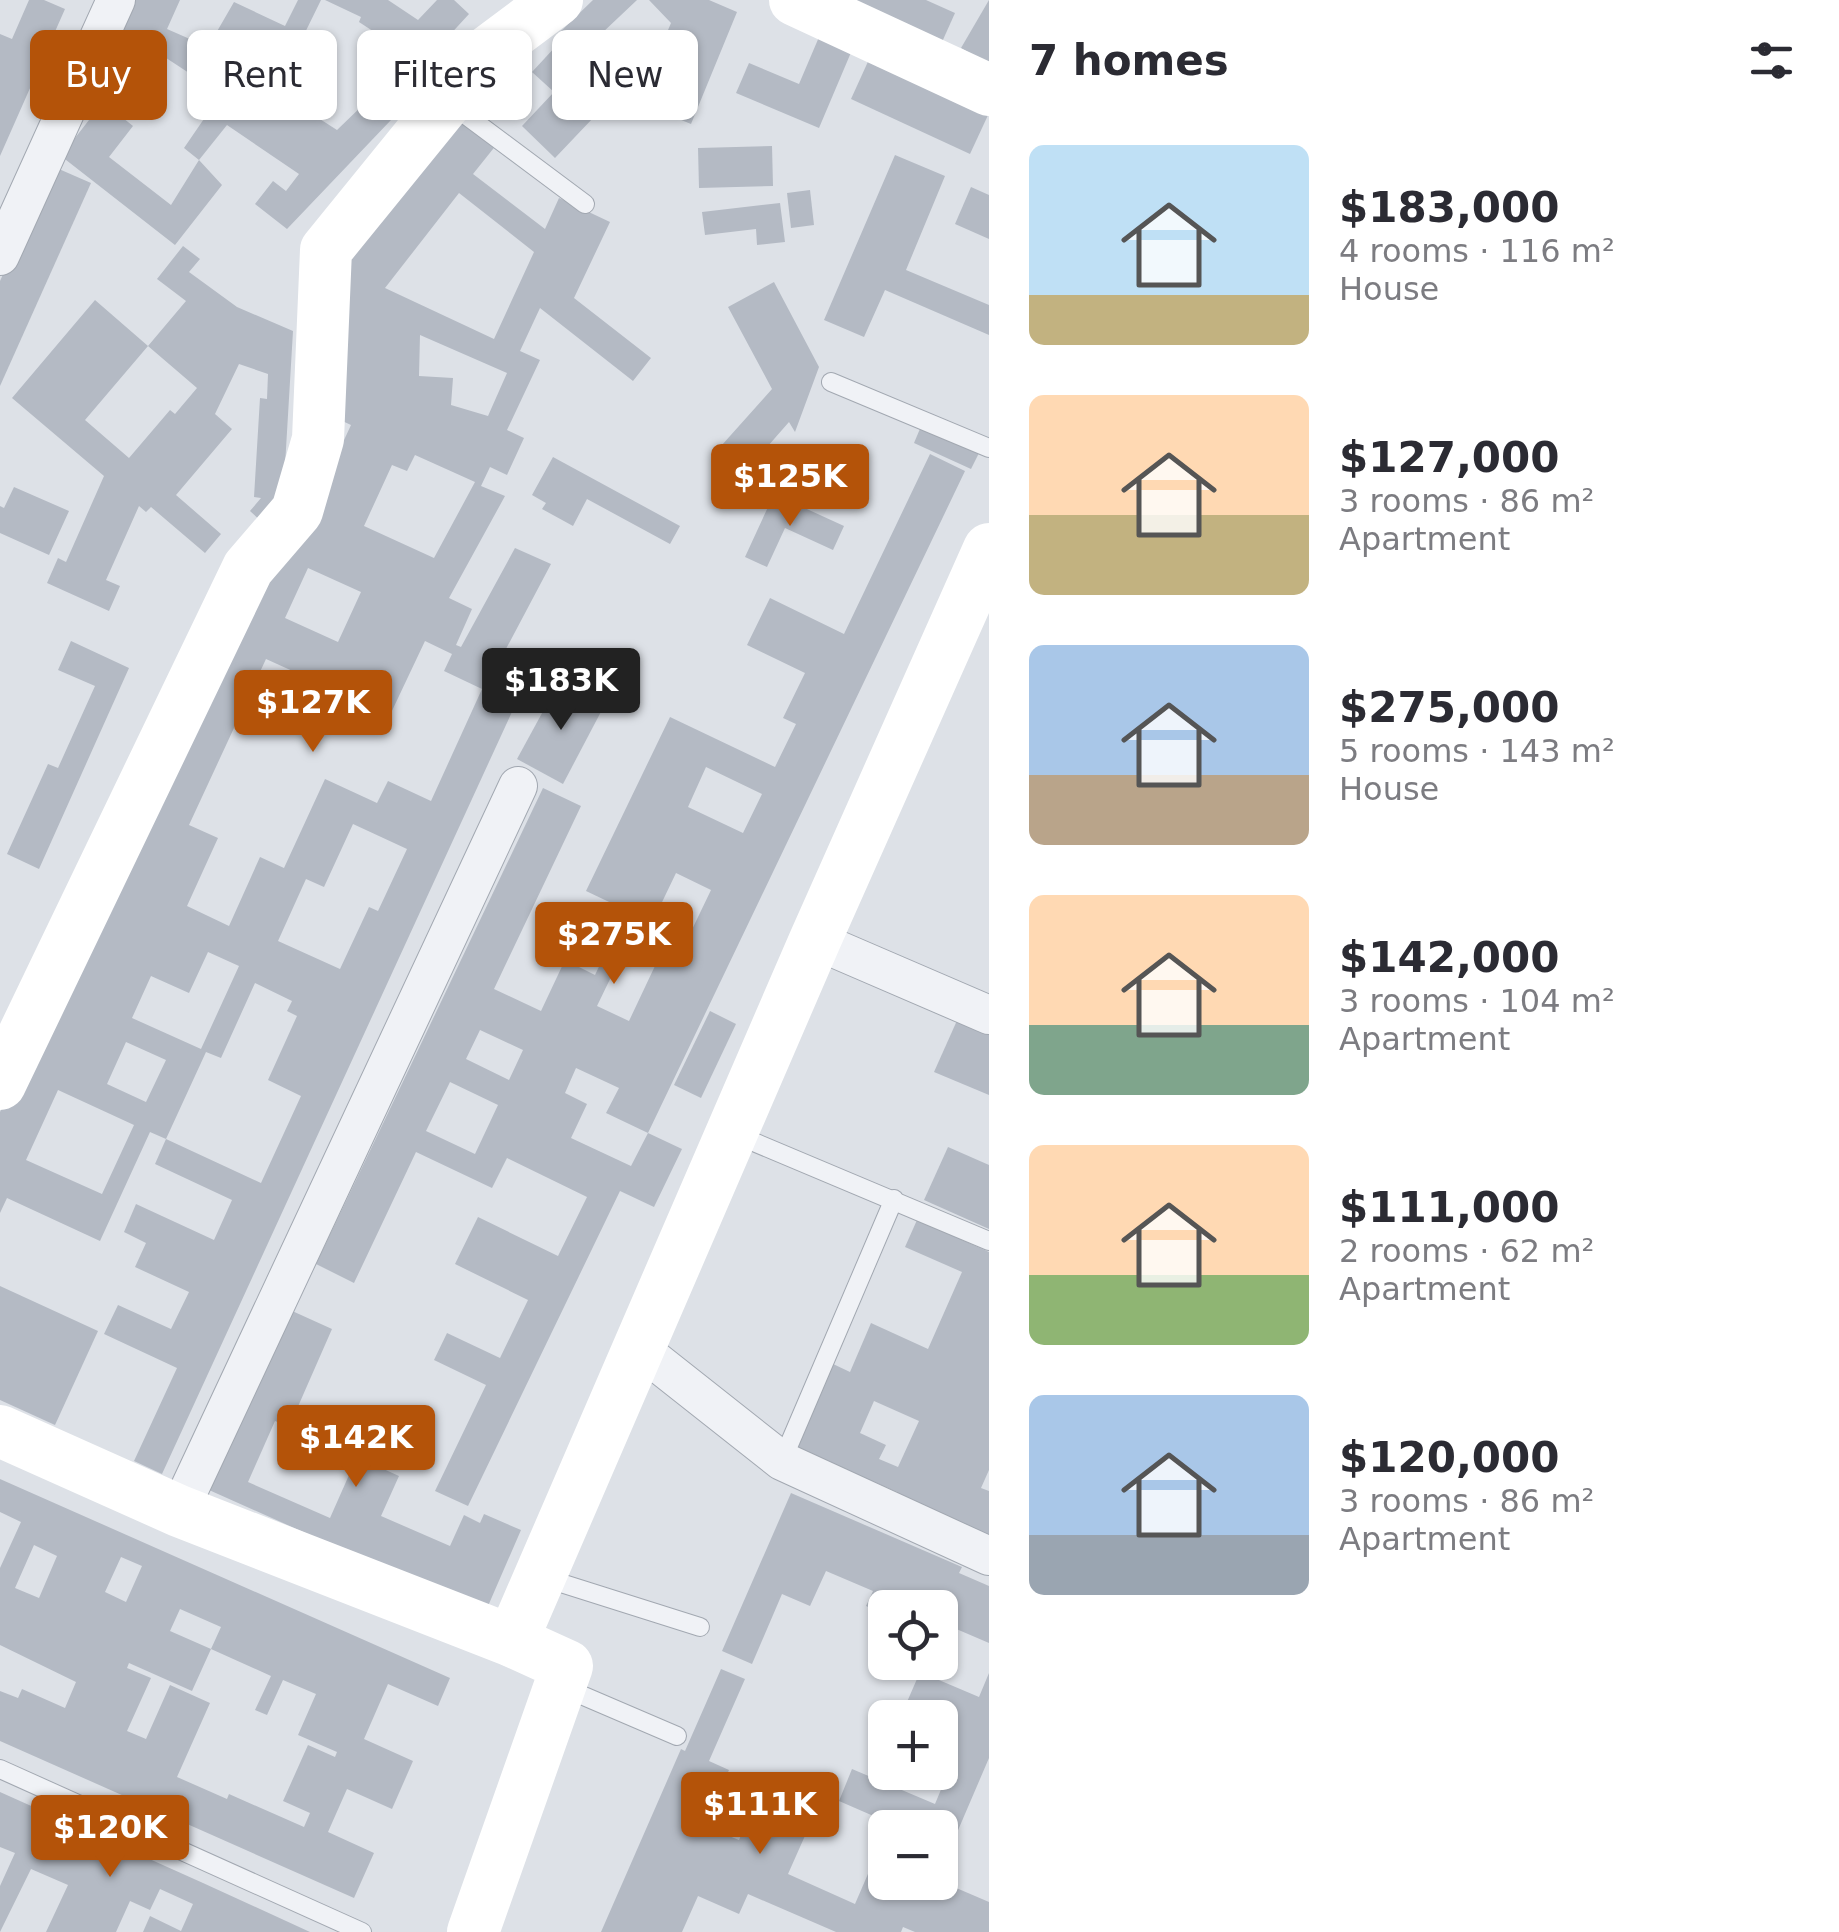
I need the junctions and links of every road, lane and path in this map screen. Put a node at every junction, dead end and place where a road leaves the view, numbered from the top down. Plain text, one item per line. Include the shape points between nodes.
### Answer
1 (116, 0) edge
2 (557, 0) edge
3 (794, 0) edge
4 (517, 30) edge
5 (989, 90) edge
6 (432, 120) edge
7 (472, 120) edge
8 (585, 204) dead end
9 (0, 256) edge
10 (831, 382) dead end
11 (989, 448) edge
12 (989, 549) edge
13 (518, 786) dead end
14 (816, 940) junction
15 (989, 1014) edge
16 (0, 1084) edge
17 (732, 1132) junction
18 (894, 1198) junction
19 (989, 1241) edge
20 (639, 1348) junction
21 (0, 1431) edge
22 (782, 1461) junction
23 (179, 1511) junction
24 (989, 1556) edge
25 (540, 1577) junction
26 (700, 1627) dead end
27 (512, 1640) junction
28 (560, 1686) junction
29 (678, 1736) dead end
30 (0, 1768) edge
31 (362, 1932) edge
32 (472, 1932) edge

1 - 9 street
2 - 4 street
3 - 5 street
6 - 16 street via 326,250 318,440 297,511 248,568
7 - 8 lane
10 - 11 lane
12 - 14 street
13 - 23 street
14 - 15 street
14 - 17 street
17 - 18 lane
17 - 20 street
18 - 19 lane
18 - 22 lane
20 - 22 street
20 - 25 street
21 - 23 street
22 - 24 street
23 - 27 street
25 - 26 lane
25 - 27 street
27 - 28 street via 567,1666
28 - 29 lane
28 - 32 street
30 - 31 lane

